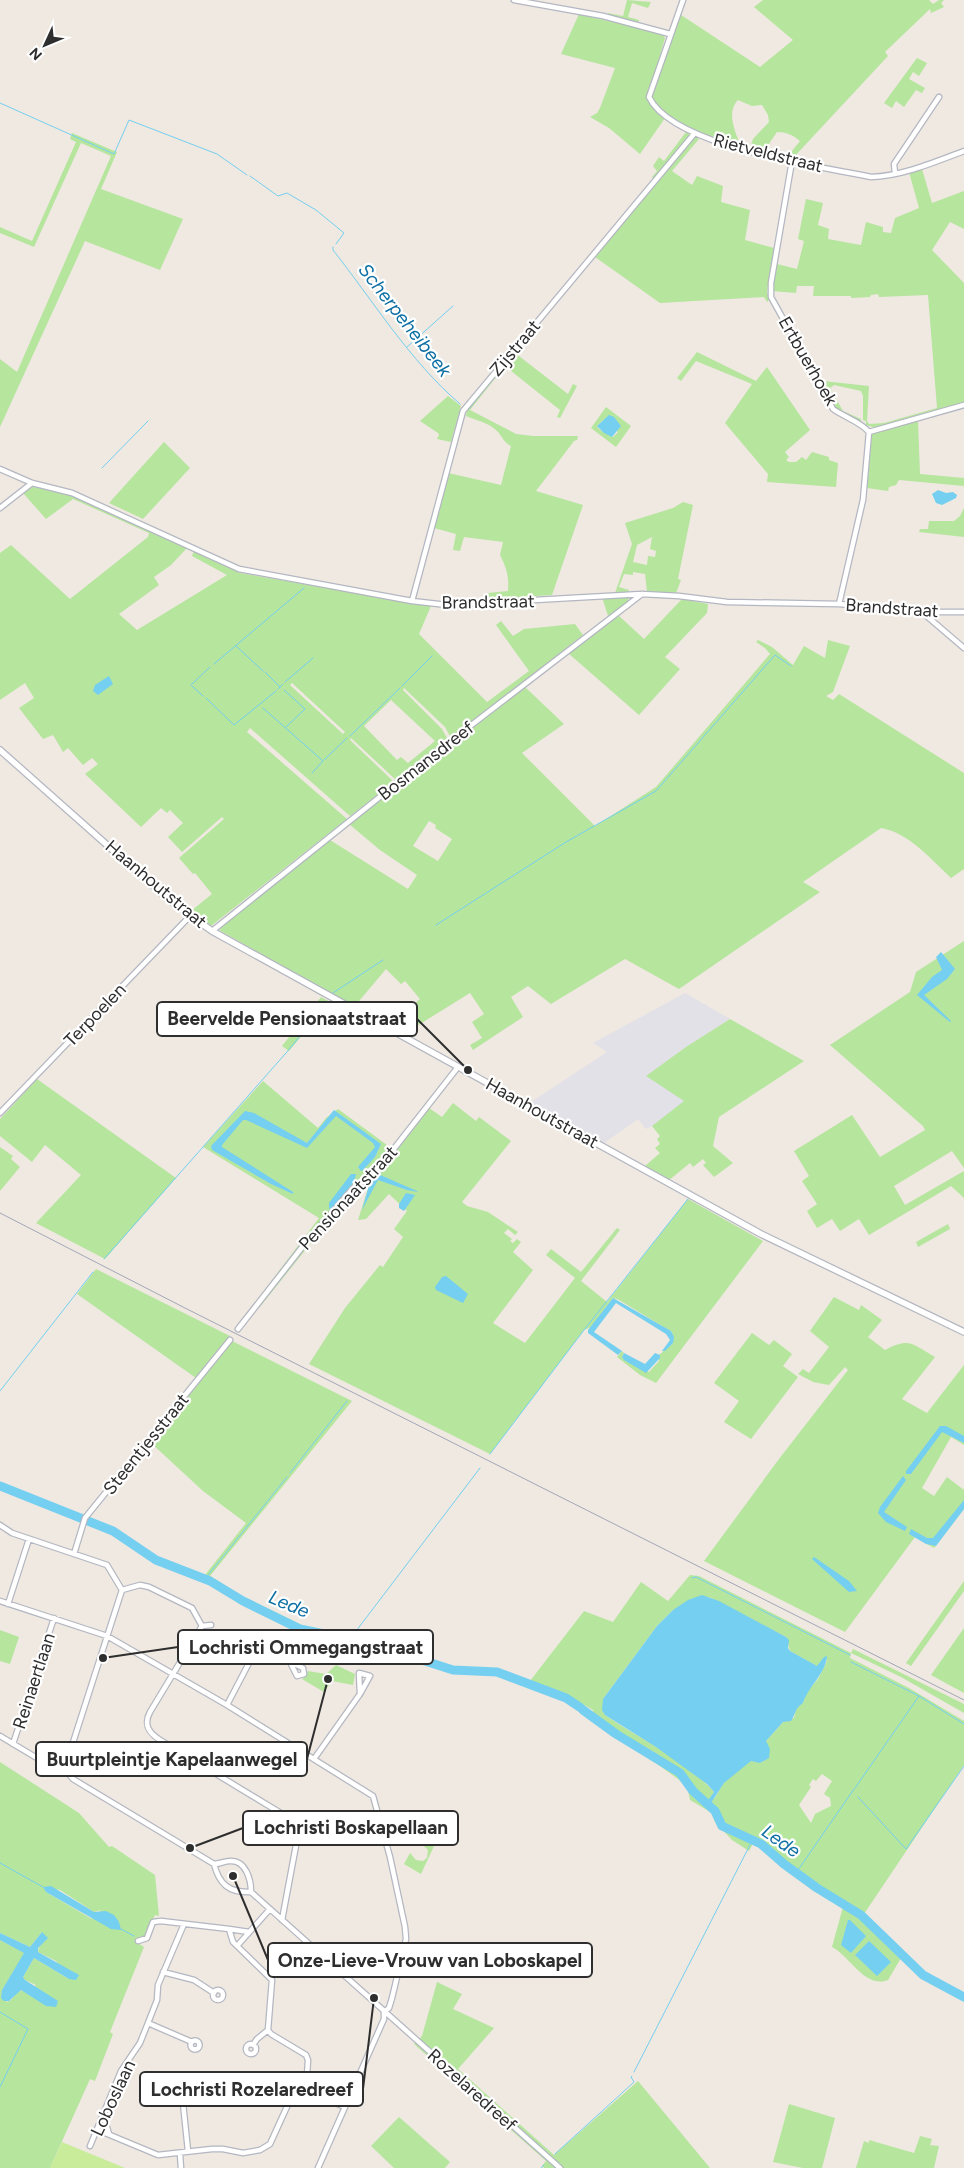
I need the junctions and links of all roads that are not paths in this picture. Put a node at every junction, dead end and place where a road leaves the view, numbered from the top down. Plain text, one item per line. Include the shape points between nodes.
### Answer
1 (514, 0) edge
2 (683, 0) edge
3 (670, 34) junction
4 (939, 97) dead end
5 (694, 134) junction
6 (964, 151) edge
7 (792, 161) junction
8 (895, 173) junction
9 (964, 405) edge
10 (869, 432) junction
11 (0, 469) edge
12 (32, 483) junction
13 (0, 508) edge
14 (642, 594) junction
15 (412, 601) junction
16 (839, 604) junction
17 (922, 612) junction
18 (964, 612) edge
19 (964, 648) edge
20 (0, 750) edge
21 (190, 916) junction
22 (212, 930) junction
23 (458, 1067) junction
24 (0, 1113) edge
25 (238, 1329) dead end
26 (964, 1332) edge
27 (230, 1340) dead end
28 (0, 1525) edge
29 (29, 1539) junction
30 (74, 1554) junction
31 (122, 1590) junction
32 (0, 1601) edge
33 (8, 1604) junction
34 (54, 1618) junction
35 (202, 1626) junction
36 (212, 1626) dead end
37 (107, 1636) junction
38 (290, 1662) dead end
39 (174, 1674) junction
40 (360, 1694) dead end
41 (227, 1705) junction
42 (0, 1736) edge
43 (13, 1744) junction
44 (314, 1759) junction
45 (67, 1772) junction
46 (214, 1864) junction
47 (251, 1892) junction
48 (270, 1909) junction
49 (282, 1920) junction
50 (184, 1924) junction
51 (229, 1929) junction
52 (249, 1932) junction
53 (138, 1942) dead end
54 (237, 1946) junction
55 (163, 1972) junction
56 (214, 1993) dead end
57 (384, 2012) junction
58 (148, 2024) junction
59 (268, 2030) junction
60 (192, 2042) dead end
61 (254, 2045) dead end
62 (306, 2091) junction
63 (170, 2098) dead end
64 (224, 2099) dead end
65 (183, 2103) junction
66 (345, 2107) junction
67 (103, 2116) junction
68 (98, 2130) junction
69 (109, 2134) junction
70 (90, 2146) dead end
71 (188, 2151) junction
72 (180, 2154) junction
73 (181, 2168) edge
74 (318, 2168) edge
75 (560, 2168) edge

1 - 3 street via 603,16
2 - 3 street
3 - 5 street, Rietveldstraat via 648,97 658,111
4 - 8 street via 894,164
5 - 7 street, Rietveldstraat
5 - 15 street, Zijstraat via 463,411
6 - 8 street, Rietveldstraat
7 - 8 street, Rietveldstraat via 871,176
7 - 10 street, Ertbuerhoek via 771,297 833,409
9 - 10 street
10 - 16 street via 863,500
11 - 12 street, Brandstraat
12 - 13 street
12 - 15 street, Brandstraat via 89,499 239,569
14 - 15 street, Brandstraat via 447,605
14 - 16 street, Brandstraat via 727,602
14 - 22 street, Bosmansdreef
16 - 17 street, Brandstraat
17 - 18 street, Brandstraat
17 - 19 street
20 - 21 street, Haanhoutstraat
21 - 22 street, Haanhoutstraat
21 - 24 street, Terpoelen
22 - 23 street, Haanhoutstraat
23 - 25 street, Pensionaatstraat via 371,1178 356,1185 307,1240
23 - 26 street, Haanhoutstraat via 762,1234
27 - 30 street, Steentjesstraat via 85,1520
28 - 29 street
29 - 30 street
29 - 33 street
30 - 31 street via 107,1565
31 - 35 street via 150,1587 192,1608
31 - 37 street
32 - 33 street
33 - 34 street
34 - 37 street
34 - 43 street, Reinaertlaan
35 - 36 street
35 - 39 street
37 - 39 street
37 - 45 street via 68,1758
38 - 41 street via 259,1651
39 - 41 street
39 - 49 street via 146,1719 149,1731 284,1814 295,1826 297,1840
40 - 44 street
41 - 44 street
42 - 43 street
43 - 45 street via 62,1773
44 - 57 street via 373,1796 390,1857 406,1939 389,2008
45 - 46 street via 73,1779
46 - 47 street via 217,1876 226,1887
46 - 47 street via 231,1861 241,1865 246,1871
47 - 48 street, Rozelaredreef
48 - 49 street, Rozelaredreef
48 - 52 street
49 - 57 street, Rozelaredreef
50 - 51 street
50 - 53 street via 153,1922 147,1938
50 - 55 street, Loboslaan
51 - 52 street
51 - 54 street
52 - 54 street
54 - 59 street via 272,1980
55 - 56 street via 194,1980
55 - 58 street, Loboslaan
57 - 66 street via 384,2019
57 - 75 street, Rozelaredreef
58 - 60 street
58 - 67 street, Loboslaan via 140,2043 121,2071
59 - 61 street
59 - 62 street via 306,2055
62 - 66 street
62 - 71 street via 290,2100 270,2144 260,2150
63 - 65 street
64 - 65 street
65 - 71 street
66 - 74 street
67 - 68 street, Loboslaan
67 - 69 street
68 - 69 street
68 - 70 street, Loboslaan
69 - 72 street via 158,2155
71 - 72 street
72 - 73 street

